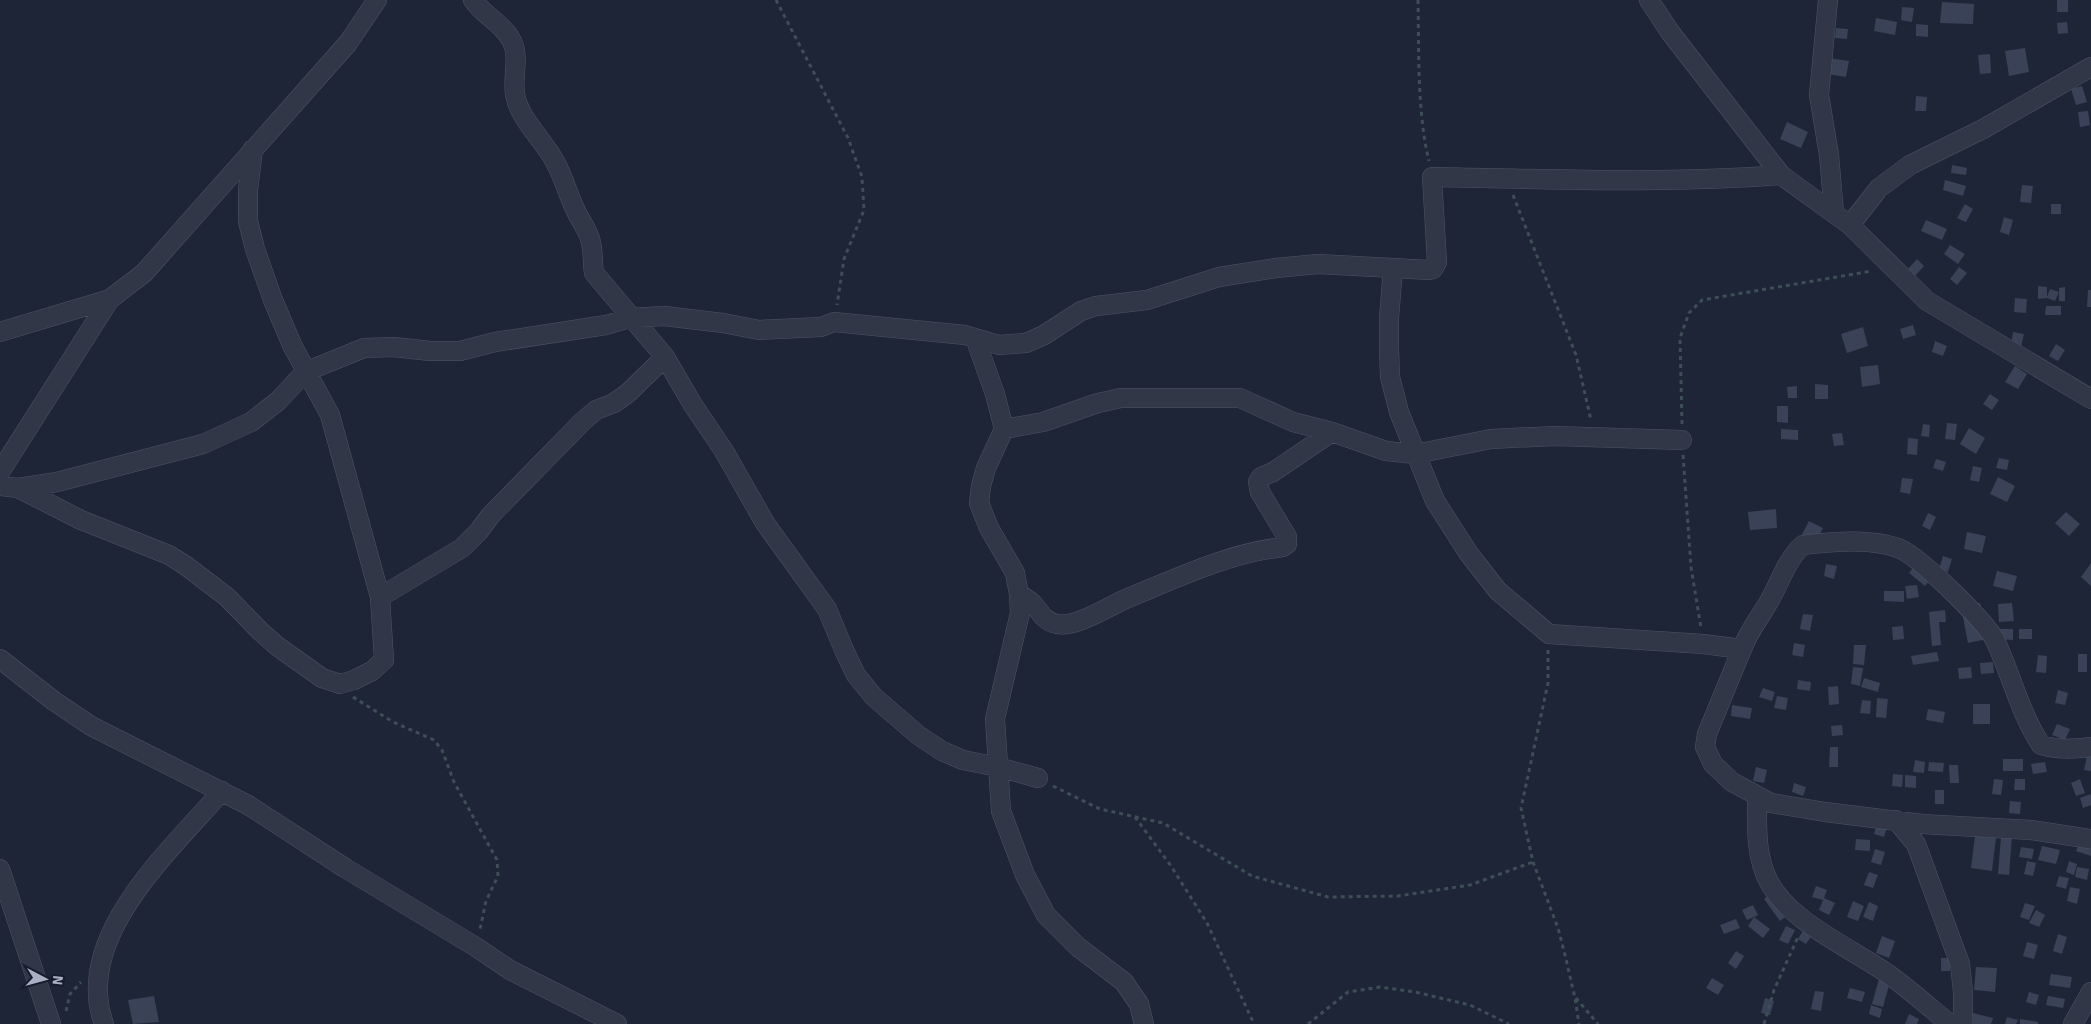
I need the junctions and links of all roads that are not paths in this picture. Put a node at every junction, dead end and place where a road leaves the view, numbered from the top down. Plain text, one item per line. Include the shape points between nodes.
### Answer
1 (377, 0) edge
2 (473, 0) edge
3 (1649, 0) edge
4 (1828, 0) edge
5 (2091, 67) edge
6 (253, 149) junction
7 (1781, 175) junction
8 (1834, 213) junction
9 (1850, 225) junction
10 (1393, 268) junction
11 (110, 299) junction
12 (630, 318) junction
13 (0, 332) edge
14 (975, 338) junction
15 (665, 358) junction
16 (305, 372) junction
17 (2091, 400) edge
18 (1004, 429) junction
19 (1332, 432) junction
20 (1682, 440) road end
21 (1415, 454) junction
22 (0, 472) edge
23 (9, 487) edge
24 (1019, 594) junction
25 (380, 598) junction
26 (1742, 649) junction
27 (0, 659) edge
28 (2091, 747) edge
29 (998, 767) junction
30 (1038, 778) road end
31 (222, 791) junction
32 (1757, 796) junction
33 (1896, 820) junction
34 (2091, 838) edge
35 (0, 869) edge
36 (2091, 992) edge
37 (58, 1020) edge
38 (104, 1024) edge
39 (617, 1024) edge
40 (1144, 1024) edge
41 (1950, 1024) edge
42 (1963, 1024) edge
43 (2073, 1024) edge

1 - 6 street via 348,43
2 - 12 street via 501,25 511,39 515,94 519,106 553,158 590,238 594,273
3 - 7 street via 1670,32
4 - 8 street via 1820,95
5 - 9 street via 1983,129 1910,165 1879,188
6 - 11 street via 144,273
6 - 16 street via 248,190 248,222 252,240 273,300
7 - 8 street
7 - 10 street via 1723,179 1432,177 1436,265 1429,270
8 - 9 street
9 - 17 street via 1927,301
10 - 14 street via 1318,264 1219,277 1147,300 1081,311 1026,343 999,345
10 - 21 street via 1389,318 1390,377 1398,412
11 - 13 street
11 - 22 street
12 - 14 street via 664,316 759,330 821,327 834,322 954,333
12 - 15 street
12 - 16 street via 460,350 364,348
14 - 18 street
15 - 25 street via 628,393 596,410 582,422 462,548
15 - 29 street via 765,523 827,608 856,675 874,697 942,752
16 - 23 street via 278,401 251,422 203,444 57,482
16 - 25 street via 330,415
18 - 19 street via 1043,422 1120,398 1240,398 1293,422
18 - 24 street via 986,468 979,503 989,528 1015,573
19 - 21 street via 1386,451
19 - 24 street via 1258,482 1260,492 1288,537 1288,544 1283,547 1216,563 1071,624 1055,624
20 - 21 street via 1594,436 1491,439
21 - 26 street via 1435,501 1469,554 1498,591 1549,634
23 - 25 street via 169,555 228,597 277,646 322,678 340,684 372,671 384,660
24 - 29 street via 1020,613 995,719
26 - 28 street via 1786,567 1803,545 1878,543 1900,549 1950,588 1994,638 2040,745 2060,749
26 - 32 street via 1705,747 1714,764 1732,782
27 - 31 street via 92,726
29 - 30 street
29 - 40 street via 1001,811 1040,905 1078,947 1124,982 1139,1004
31 - 38 street via 136,890 112,933 102,959 97,989
31 - 39 street via 510,970
32 - 33 street via 1780,805
32 - 41 street via 1759,851 1768,880 1776,893 1805,920 1887,973
33 - 34 street
33 - 42 street via 1916,844 1960,964
35 - 37 street
36 - 43 street

